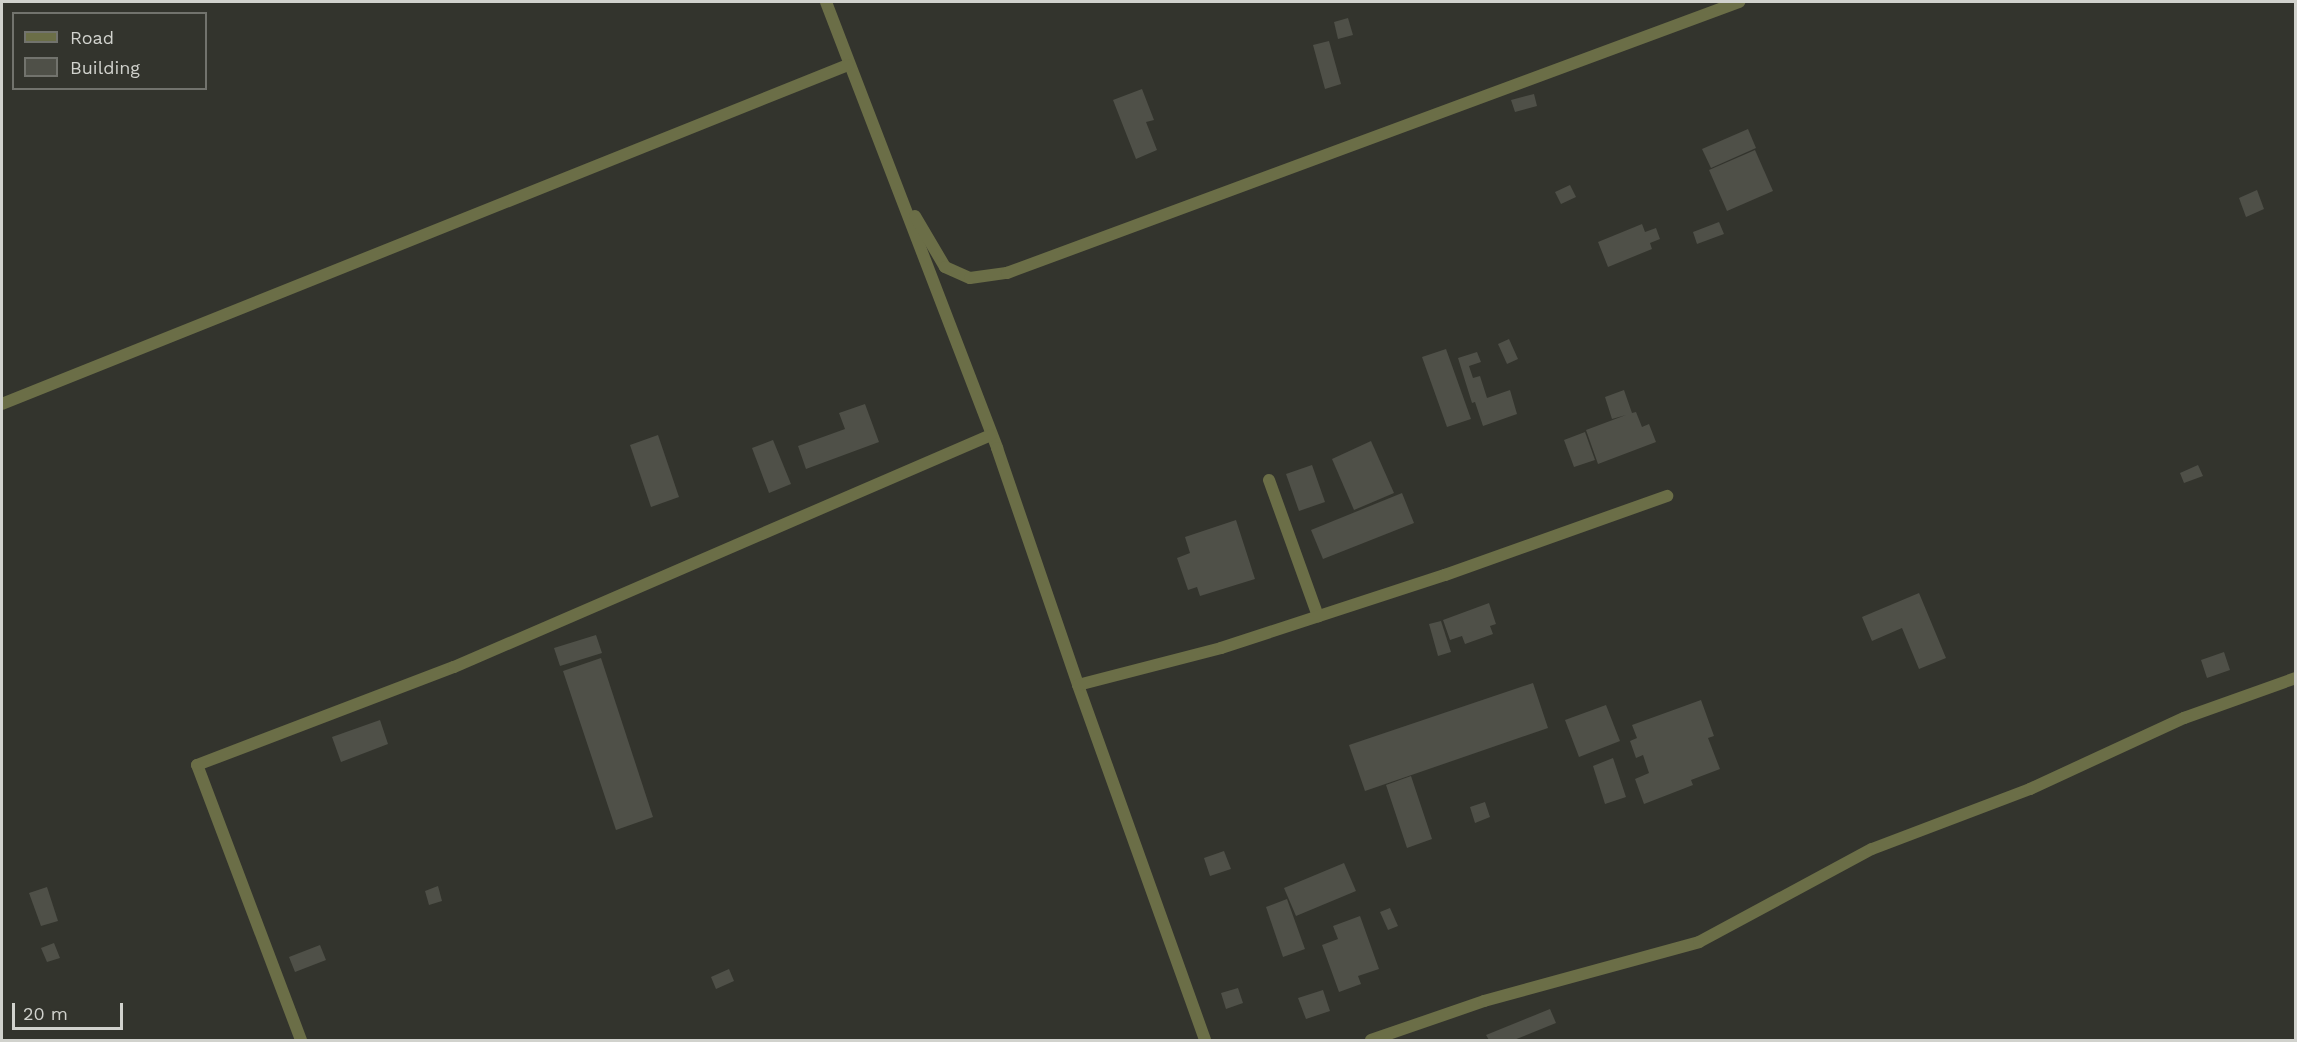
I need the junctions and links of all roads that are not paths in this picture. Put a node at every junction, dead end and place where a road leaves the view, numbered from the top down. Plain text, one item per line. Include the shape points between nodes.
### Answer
1 (826, 2) edge
2 (1739, 2) edge
3 (848, 65) junction
4 (897, 185) junction
5 (2, 404) edge
6 (991, 435) junction
7 (1269, 480) dead end
8 (1667, 496) dead end
9 (1318, 616) junction
10 (2295, 678) edge
11 (1078, 686) junction
12 (301, 1041) edge
13 (1205, 1041) edge
14 (1371, 1041) edge

1 - 3 street
2 - 4 street via 1007,273 970,278 945,267
3 - 4 street
3 - 5 street
4 - 6 street
6 - 11 street
6 - 12 street via 454,667 197,765
7 - 9 street
8 - 9 street
9 - 11 street via 1221,648
10 - 14 street via 2184,718 2030,789 1872,849 1699,942 1484,1001
11 - 13 street

